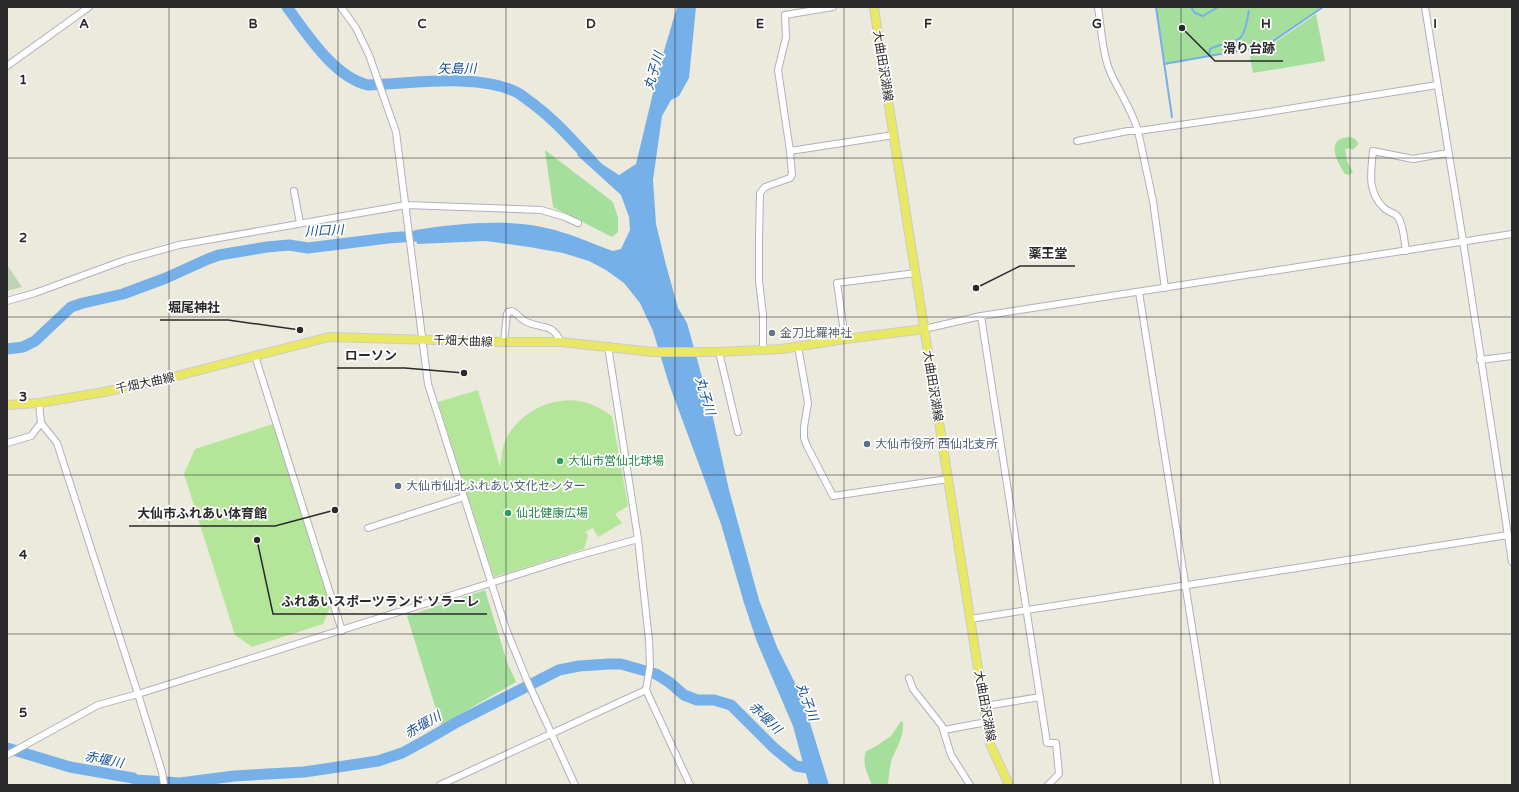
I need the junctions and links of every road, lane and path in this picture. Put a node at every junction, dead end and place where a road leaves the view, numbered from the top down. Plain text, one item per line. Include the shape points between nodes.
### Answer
1 (89, 7) edge
2 (341, 7) edge
3 (833, 7) edge
4 (874, 7) edge
5 (1098, 7) edge
6 (1425, 7) edge
7 (7, 66) edge
8 (1437, 85) junction
9 (1138, 131) junction
10 (894, 135) junction
11 (1077, 141) dead end
12 (790, 151) junction
13 (1448, 153) junction
14 (294, 191) dead end
15 (406, 205) junction
16 (300, 223) junction
17 (578, 223) dead end
18 (1512, 234) edge
19 (1463, 242) junction
20 (1406, 250) junction
21 (916, 273) junction
22 (1165, 288) junction
23 (1139, 292) junction
24 (7, 301) edge
25 (981, 316) junction
26 (924, 329) junction
27 (423, 339) junction
28 (845, 339) junction
29 (504, 342) junction
30 (561, 342) junction
31 (608, 346) junction
32 (798, 346) junction
33 (763, 350) junction
34 (719, 352) junction
35 (255, 356) junction
36 (1512, 356) edge
37 (1480, 360) junction
38 (38, 403) junction
39 (7, 405) edge
40 (41, 424) junction
41 (738, 432) dead end
42 (7, 443) edge
43 (948, 479) junction
44 (464, 497) junction
45 (368, 528) dead end
46 (1508, 534) junction
47 (638, 539) junction
48 (1512, 562) edge
49 (492, 584) junction
50 (1184, 585) junction
51 (1026, 610) junction
52 (970, 619) junction
53 (342, 631) junction
54 (909, 678) dead end
55 (646, 690) junction
56 (138, 694) junction
57 (1040, 697) junction
58 (985, 706) junction
59 (987, 722) junction
60 (944, 730) junction
61 (551, 733) junction
62 (7, 755) edge
63 (164, 785) edge
64 (440, 785) edge
65 (576, 785) edge
66 (690, 785) edge
67 (970, 785) edge
68 (1009, 785) edge
69 (1048, 785) edge
70 (1217, 785) edge

1 - 7 street
2 - 15 street via 356,28 396,132
3 - 12 street via 785,14 786,37 778,70
4 - 10 main road, 大曲田沢湖線
5 - 9 street via 1107,63 1127,101
6 - 8 street
8 - 9 street
8 - 13 street
9 - 11 street via 1128,130
9 - 22 street via 1153,201
10 - 12 street
10 - 21 main road, 大曲田沢湖線
12 - 33 street via 790,178 766,187 760,193 758,237
13 - 19 street
13 - 20 street via 1413,159 1373,151 1372,190 1384,209 1399,218
14 - 16 street
15 - 16 street
15 - 17 street via 541,210
15 - 27 street
16 - 24 street via 179,245 125,260
18 - 19 street
19 - 20 street
19 - 37 street
20 - 22 street
21 - 26 main road, 大曲田沢湖線
21 - 28 street via 837,283
22 - 23 street
23 - 25 street
23 - 50 street
25 - 26 street
25 - 51 street
26 - 28 main road, 千畑大曲線
26 - 43 main road, 大曲田沢湖線
27 - 29 main road, 千畑大曲線
27 - 35 main road, 千畑大曲線 via 329,336
27 - 44 street via 428,384
28 - 32 main road, 千畑大曲線
29 - 30 main road, 千畑大曲線
29 - 30 street via 507,314 512,311 529,323 546,326
30 - 31 main road, 千畑大曲線
31 - 34 main road, 千畑大曲線 via 653,352
31 - 47 street
32 - 33 main road, 千畑大曲線
32 - 43 street via 808,403 804,438 833,496
33 - 34 main road, 千畑大曲線
34 - 41 street
35 - 38 main road, 千畑大曲線 via 165,379
35 - 53 street
36 - 37 street
37 - 46 street
38 - 39 main road, 千畑大曲線
38 - 40 street
40 - 42 street via 31,436
40 - 56 street via 56,443
43 - 52 main road, 大曲田沢湖線
44 - 45 street
44 - 49 street
46 - 48 street
46 - 50 street
47 - 49 street
47 - 55 street via 649,640 650,666
49 - 53 street
49 - 61 street via 506,629
50 - 51 street
50 - 70 street
51 - 52 street
51 - 57 street
52 - 58 main road, 大曲田沢湖線
53 - 56 street
54 - 60 street via 913,689
55 - 61 street
55 - 66 street
56 - 62 street via 98,705
56 - 63 street
57 - 58 street
57 - 69 street via 1047,743 1056,743 1059,774
58 - 59 main road, 大曲田沢湖線
59 - 60 street
59 - 68 main road, 大曲田沢湖線 via 990,744
60 - 67 street via 952,755
61 - 64 street
61 - 65 street

